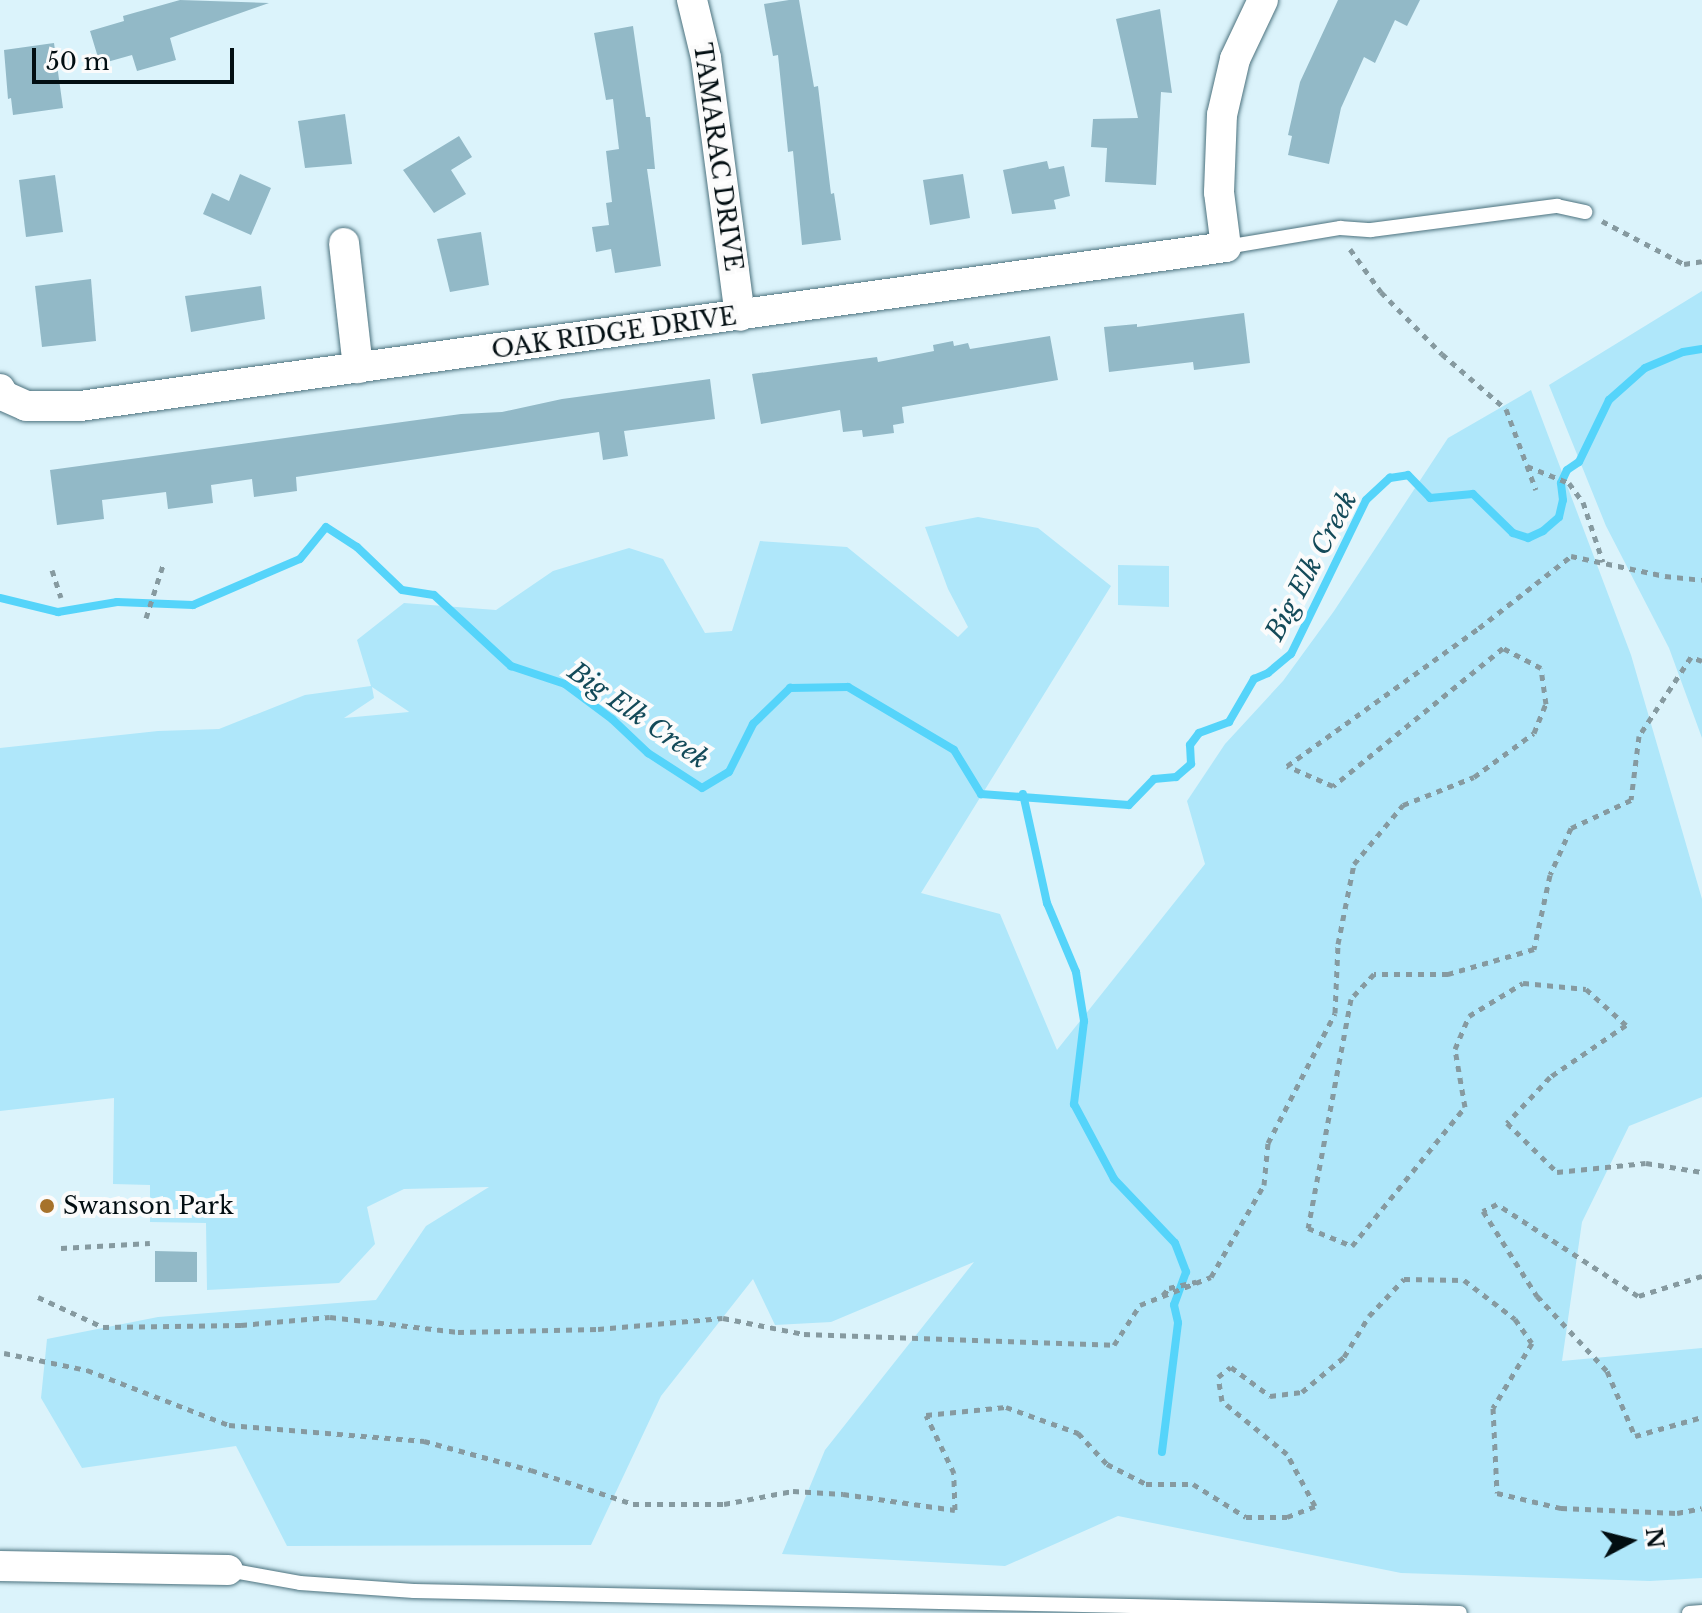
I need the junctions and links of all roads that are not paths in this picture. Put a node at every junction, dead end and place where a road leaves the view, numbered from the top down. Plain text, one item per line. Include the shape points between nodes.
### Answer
1 (692, 0) edge
2 (1263, 0) edge
3 (1585, 212) road end
4 (344, 243) dead end
5 (1226, 247) junction
6 (740, 316) junction
7 (358, 368) junction
8 (2, 392) edge
9 (0, 1566) edge
10 (228, 1570) joint
11 (1702, 1612) edge
12 (1460, 1613) edge
13 (1689, 1613) edge

1 - 6 street, TAMARAC DRIVE via 706,58
2 - 5 street via 1235,59 1222,115 1219,192
3 - 5 lane via 1557,206 1371,230 1340,228
4 - 7 street
5 - 6 street, OAK RIDGE DRIVE
6 - 7 street, OAK RIDGE DRIVE
7 - 8 street, OAK RIDGE DRIVE via 80,406 26,406
9 - 10 street
10 - 12 lane via 300,1583 414,1591
11 - 13 lane

